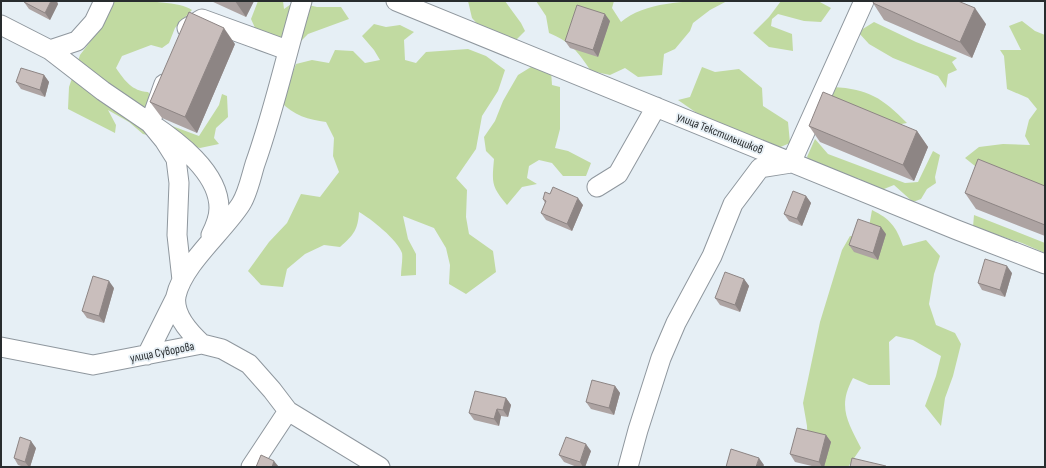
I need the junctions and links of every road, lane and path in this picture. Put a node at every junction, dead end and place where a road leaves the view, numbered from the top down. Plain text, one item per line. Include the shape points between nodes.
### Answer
1 (104, 1) edge
2 (302, 1) edge
3 (396, 1) edge
4 (864, 1) edge
5 (1, 25) edge
6 (179, 44) edge
7 (50, 50) junction
8 (287, 50) junction
9 (171, 66) edge
10 (656, 107) junction
11 (150, 123) junction
12 (791, 162) junction
13 (597, 187) dead end
14 (206, 246) junction
15 (1045, 264) edge
16 (179, 288) junction
17 (202, 344) junction
18 (1, 347) edge
19 (147, 355) junction
20 (288, 411) junction
21 (251, 467) edge
22 (380, 467) edge
23 (628, 467) edge

1 - 7 street via 94,22 77,41
2 - 8 street
3 - 10 street, улица Текстильщиков
4 - 12 street
5 - 7 street
6 - 8 street via 184,30 202,19
7 - 11 street
8 - 14 street via 266,132 241,204
9 - 11 street
10 - 12 street, улица Текстильщиков
10 - 13 street via 618,174
11 - 14 street via 188,151 208,176 217,194 219,209
11 - 16 street via 176,159 179,183
12 - 15 street, улица Текстильщиков
12 - 23 street via 760,168 733,204 712,256 676,323 661,358
14 - 16 street
16 - 17 street via 180,318
16 - 19 street
17 - 19 street, улица Суворова
17 - 20 street, улица Суворова via 222,350 249,364
18 - 19 street, улица Суворова via 94,365
20 - 21 street
20 - 22 street, улица Суворова

